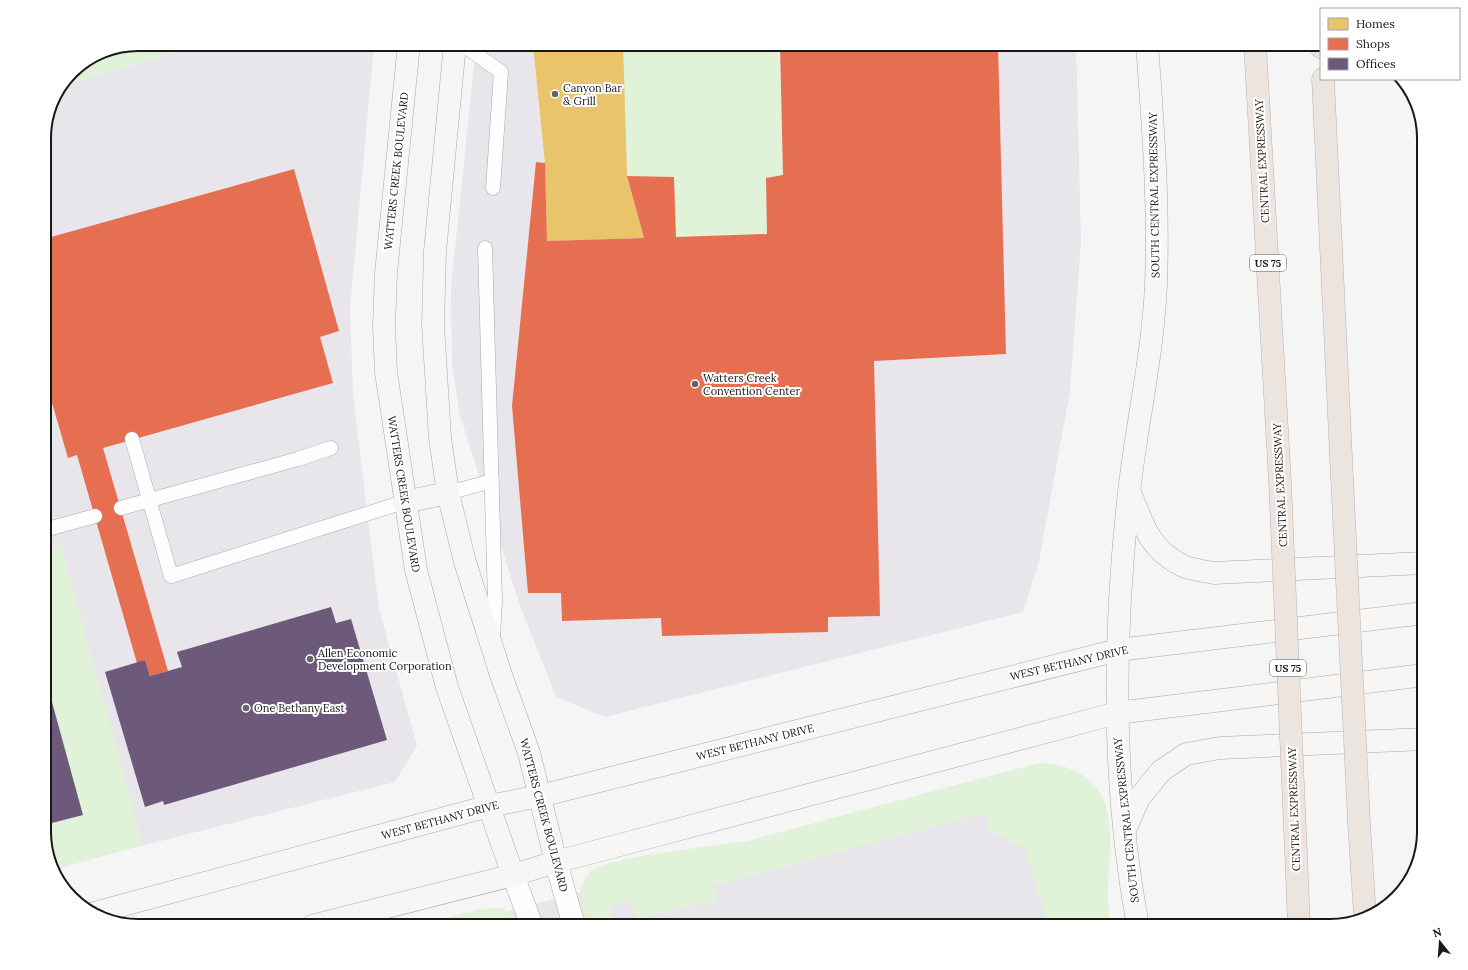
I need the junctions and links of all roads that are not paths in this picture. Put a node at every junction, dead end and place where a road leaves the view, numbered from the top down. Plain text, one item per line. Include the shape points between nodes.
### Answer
1 (408, 51) edge
2 (454, 51) edge
3 (472, 51) edge
4 (1148, 51) edge
5 (1255, 51) edge
6 (1323, 80) edge
7 (1336, 80) edge
8 (1324, 104) junction
9 (493, 188) dead end
10 (485, 248) dead end
11 (132, 439) dead end
12 (330, 448) dead end
13 (492, 481) junction
14 (1129, 489) junction
15 (448, 493) junction
16 (149, 501) junction
17 (404, 502) junction
18 (121, 508) dead end
19 (95, 516) dead end
20 (51, 528) edge
21 (1417, 564) edge
22 (1417, 614) edge
23 (492, 649) junction
24 (1118, 650) junction
25 (1417, 676) edge
26 (1116, 713) junction
27 (1417, 739) edge
28 (540, 796) junction
29 (489, 806) junction
30 (1125, 829) junction
31 (556, 862) junction
32 (513, 875) junction
33 (102, 911) edge
34 (1365, 911) edge
35 (340, 919) edge
36 (529, 919) edge
37 (572, 919) edge
38 (1137, 919) edge
39 (1299, 919) edge

1 - 17 main road, WATTERS CREEK BOULEVARD via 386,273 384,326 386,372
2 - 15 main road, WATTERS CREEK BOULEVARD via 435,251 433,325 440,438
3 - 9 lane via 501,72
4 - 14 main road, SOUTH CENTRAL EXPRESSWAY via 1155,156 1156,286
5 - 39 highway, CENTRAL EXPRESSWAY / US 75, bridge via 1280,482
6 - 8 highway
7 - 8 highway
8 - 34 highway, bridge
10 - 13 lane
11 - 16 lane
12 - 16 lane
13 - 15 lane
13 - 23 lane via 495,600
14 - 21 main road via 1148,535 1161,553 1184,566 1214,573
14 - 24 main road, SOUTH CENTRAL EXPRESSWAY
15 - 17 main road
15 - 23 main road, WATTERS CREEK BOULEVARD via 465,562
16 - 17 lane via 171,576
16 - 18 lane
17 - 29 main road, WATTERS CREEK BOULEVARD via 416,570 447,686
19 - 20 lane
22 - 24 main road, WEST BETHANY DRIVE
23 - 28 main road, WATTERS CREEK BOULEVARD via 529,753
24 - 26 main road, SOUTH CENTRAL EXPRESSWAY
24 - 28 main road, WEST BETHANY DRIVE
25 - 26 main road
26 - 30 main road, SOUTH CENTRAL EXPRESSWAY
26 - 31 main road
27 - 30 main road via 1220,748 1186,754 1161,770 1139,798
28 - 29 main road, WEST BETHANY DRIVE
28 - 31 main road, WATTERS CREEK BOULEVARD
29 - 32 main road, WATTERS CREEK BOULEVARD
29 - 33 main road, WEST BETHANY DRIVE
30 - 38 main road, SOUTH CENTRAL EXPRESSWAY
31 - 32 main road
31 - 37 street, WATTERS CREEK BOULEVARD
32 - 35 main road
32 - 36 street, WATTERS CREEK BOULEVARD

